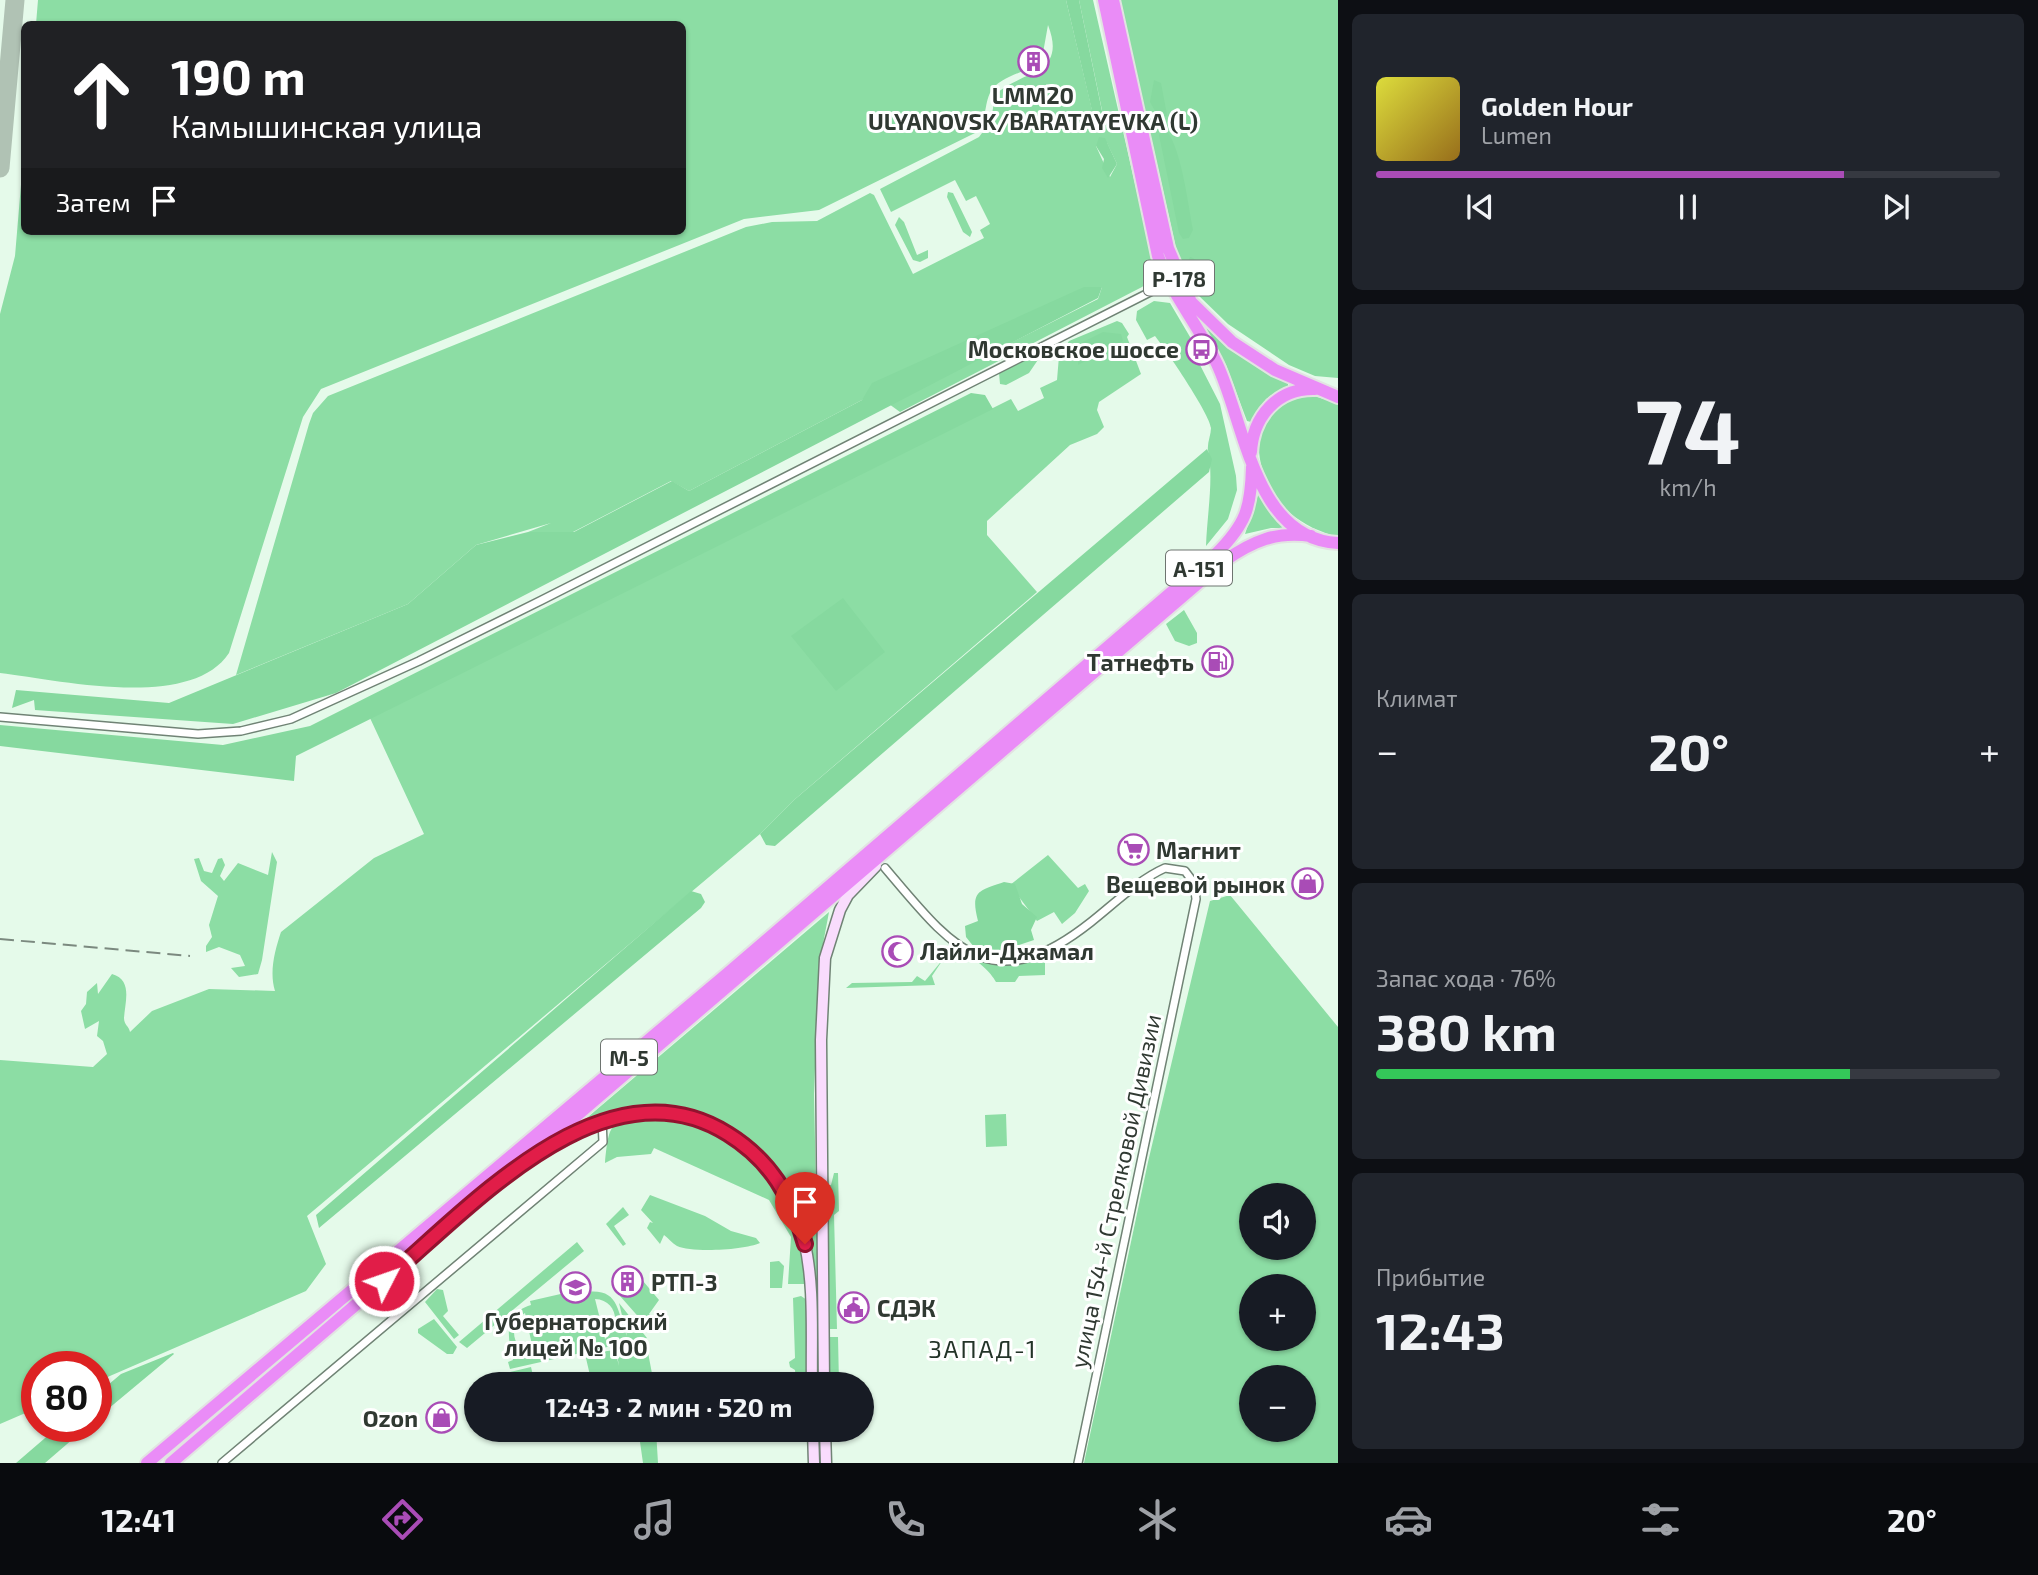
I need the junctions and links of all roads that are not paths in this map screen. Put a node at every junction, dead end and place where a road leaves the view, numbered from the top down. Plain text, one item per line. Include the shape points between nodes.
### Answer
1 (1104, 0) edge
2 (1113, 0) edge
3 (1168, 283) junction
4 (1331, 392) edge
5 (1252, 463) junction
6 (1311, 536) junction
7 (1335, 543) edge
8 (1187, 592) joint
9 (1108, 647) joint
10 (1044, 708) junction
11 (0, 717) edge
12 (917, 822) junction
13 (885, 868) dead end
14 (602, 1120) junction
15 (533, 1154) junction
16 (809, 1287) junction
17 (821, 1287) junction
18 (812, 1372) edge
19 (824, 1372) edge
20 (814, 1442) edge
21 (825, 1442) edge
22 (814, 1447) junction
23 (825, 1447) junction
24 (147, 1463) edge
25 (171, 1463) edge
26 (222, 1463) edge
27 (814, 1463) edge
28 (826, 1463) edge
29 (1078, 1463) edge

1 - 3 highway, Р-178 via 1158,256
2 - 4 highway, Р-178 via 1168,248 1191,302 1232,342 1275,370
3 - 5 highway, Р-178 via 1217,365
3 - 11 street via 481,631 291,719 241,731 198,734
4 - 5 highway, А-151 via 1292,393 1268,407 1255,431
5 - 6 highway, Р-178 via 1279,513
5 - 9 highway, А-151 via 1250,504 1235,534
6 - 7 highway, Р-178
6 - 8 highway, А-151 via 1278,534 1248,544
8 - 10 highway, М-5
9 - 10 highway, М-5
10 - 12 highway, М-5
10 - 24 highway, М-5
12 - 15 highway, М-5
12 - 17 street via 848,895 828,942 821,1040
13 - 29 street, улица 154-й Стрелковой Дивизии via 947,939 988,959 1015,960 1046,952 1165,868 1185,872 1194,883 1196,899
14 - 15 street
14 - 16 street via 632,1114 678,1115 721,1129 746,1146 766,1164 795,1211 805,1244
14 - 26 street via 603,1142
15 - 25 highway, М-5
16 - 17 street
16 - 18 street
17 - 19 street
20 - 22 street
21 - 23 street
22 - 23 street
22 - 27 street
23 - 28 street

